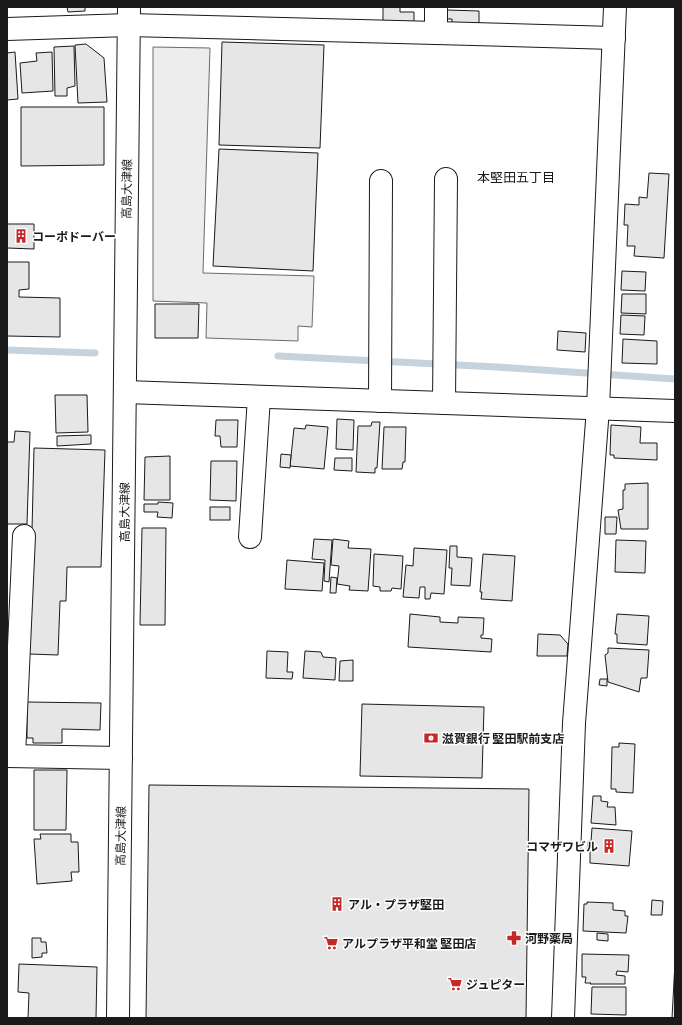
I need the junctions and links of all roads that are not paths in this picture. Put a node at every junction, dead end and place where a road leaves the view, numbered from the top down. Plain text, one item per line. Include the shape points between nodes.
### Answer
1 (436, 7) edge
2 (615, 7) edge
3 (129, 16) edge
4 (7, 29) edge
5 (436, 33) junction
6 (614, 38) junction
7 (446, 179) dead end
8 (381, 181) dead end
9 (124, 392) junction
10 (259, 397) junction
11 (380, 401) junction
12 (444, 403) junction
13 (598, 408) junction
14 (675, 411) edge
15 (24, 536) dead end
16 (250, 537) dead end
17 (11, 756) edge
18 (122, 758) junction
19 (118, 1018) edge
20 (563, 1018) edge

1 - 5 street
2 - 6 street
3 - 4 street
3 - 5 street
3 - 9 street, 高島大津線
5 - 6 street
6 - 13 street
7 - 12 street
8 - 11 street
9 - 10 street
9 - 18 street, 高島大津線
10 - 11 street
10 - 16 street
11 - 12 street
12 - 13 street
13 - 14 street
13 - 20 street via 574,723
15 - 17 street
17 - 18 street
18 - 19 street, 高島大津線

